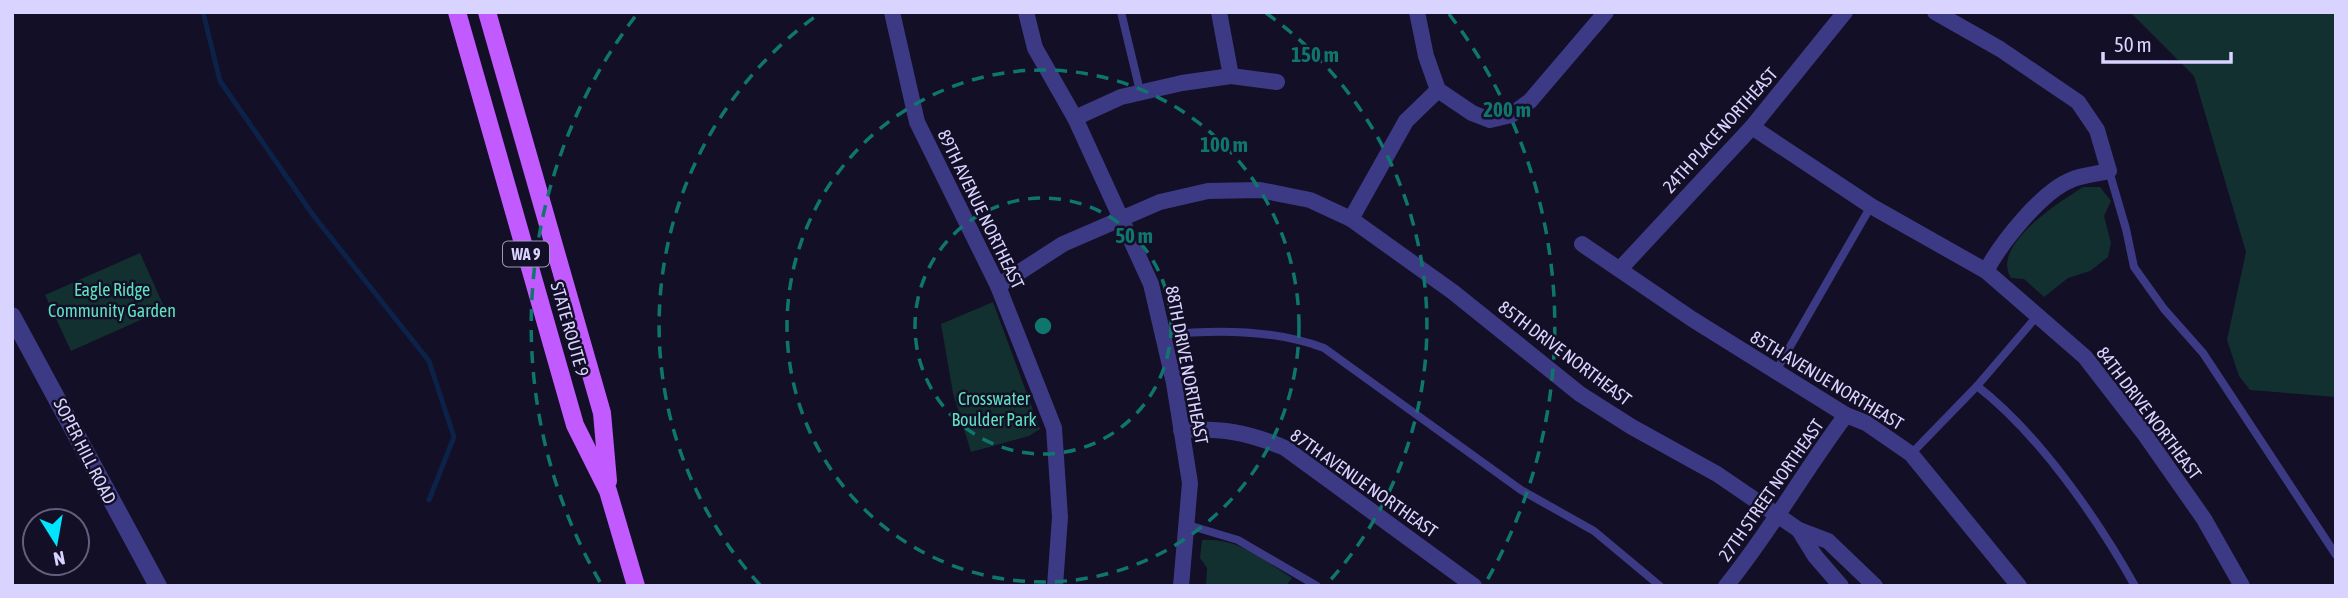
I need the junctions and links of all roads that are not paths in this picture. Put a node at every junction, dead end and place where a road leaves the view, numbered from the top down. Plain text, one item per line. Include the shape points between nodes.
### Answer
1 (457, 12) edge
2 (487, 12) edge
3 (892, 12) edge
4 (1026, 12) edge
5 (1121, 12) edge
6 (1219, 12) edge
7 (1417, 12) edge
8 (1606, 12) edge
9 (1845, 12) edge
10 (1935, 12) edge
11 (1231, 76) junction
12 (1277, 82) dead end
13 (1438, 90) junction
14 (1140, 91) junction
15 (1075, 118) junction
16 (1752, 127) junction
17 (2109, 171) junction
18 (1871, 206) junction
19 (1123, 217) junction
20 (1351, 219) junction
21 (1583, 244) dead end
22 (1620, 269) junction
23 (1986, 271) junction
24 (998, 286) junction
25 (2038, 315) junction
26 (12, 316) edge
27 (1163, 335) junction
28 (1776, 371) junction
29 (1977, 386) junction
30 (1846, 415) junction
31 (1181, 430) junction
32 (1911, 454) junction
33 (608, 491) junction
34 (1776, 515) junction
35 (1188, 525) junction
36 (1799, 530) junction
37 (2336, 555) edge
38 (158, 586) edge
39 (636, 586) edge
40 (1055, 586) edge
41 (1181, 586) edge
42 (1317, 586) edge
43 (1474, 586) edge
44 (1660, 586) edge
45 (1726, 586) edge
46 (1842, 586) edge
47 (1875, 586) edge
48 (2019, 586) edge
49 (2135, 586) edge
50 (2242, 586) edge

1 - 33 main road, STATE ROUTE 9 / WA 9 via 575,425
2 - 33 main road, STATE ROUTE 9 / WA 9 via 602,413
3 - 24 street, 89TH AVENUE NORTHEAST via 917,122
4 - 15 street, 88TH DRIVE NORTHEAST via 1035,48
5 - 14 lane
6 - 11 street
7 - 13 street
8 - 13 street via 1530,101 1511,115 1490,120
9 - 16 street, 24TH PLACE NORTHEAST
10 - 17 street via 2078,102 2097,130
11 - 12 street
11 - 14 street
13 - 20 street via 1406,121
14 - 15 street
15 - 19 street, 88TH DRIVE NORTHEAST via 1100,178
16 - 18 street, 84TH DRIVE NORTHEAST
16 - 22 street, 24TH PLACE NORTHEAST
17 - 23 street via 2070,180 2041,201
17 - 37 lane via 2134,267 2203,353
18 - 23 street, 84TH DRIVE NORTHEAST
18 - 28 lane
19 - 20 street, 85TH DRIVE NORTHEAST via 1160,202 1208,191 1260,190 1310,200
19 - 24 street, 85TH DRIVE NORTHEAST via 1063,244
19 - 27 street, 88TH DRIVE NORTHEAST via 1151,284
20 - 34 street, 85TH DRIVE NORTHEAST via 1453,292 1580,394 1717,474
21 - 22 street, 85TH AVENUE NORTHEAST
22 - 28 street, 85TH AVENUE NORTHEAST
23 - 25 street, 84TH DRIVE NORTHEAST
24 - 40 street, 89TH AVENUE NORTHEAST via 1054,428 1060,517
25 - 29 lane
25 - 50 street, 84TH DRIVE NORTHEAST via 2085,357 2143,432 2204,519
26 - 38 street, SOPER HILL ROAD
27 - 31 street, 88TH DRIVE NORTHEAST
27 - 44 lane via 1238,332 1297,338 1324,348 1521,490 1594,531
28 - 30 street, 85TH AVENUE NORTHEAST
29 - 32 lane
29 - 49 lane via 2004,408 2101,528
30 - 32 street, 85TH AVENUE NORTHEAST
30 - 34 street, 27TH STREET NORTHEAST
31 - 35 street, 88TH DRIVE NORTHEAST via 1190,483
31 - 43 street, 87TH AVENUE NORTHEAST via 1249,433 1285,448
32 - 48 street, 85TH AVENUE NORTHEAST
33 - 39 main road, STATE ROUTE 9 / WA 9
34 - 36 street, 85TH DRIVE NORTHEAST
34 - 45 street, 27TH STREET NORTHEAST
35 - 41 street, 88TH DRIVE NORTHEAST
35 - 42 lane via 1238,540
36 - 46 street, 85TH DRIVE NORTHEAST
36 - 47 street, 85TH DRIVE NORTHEAST via 1828,541

